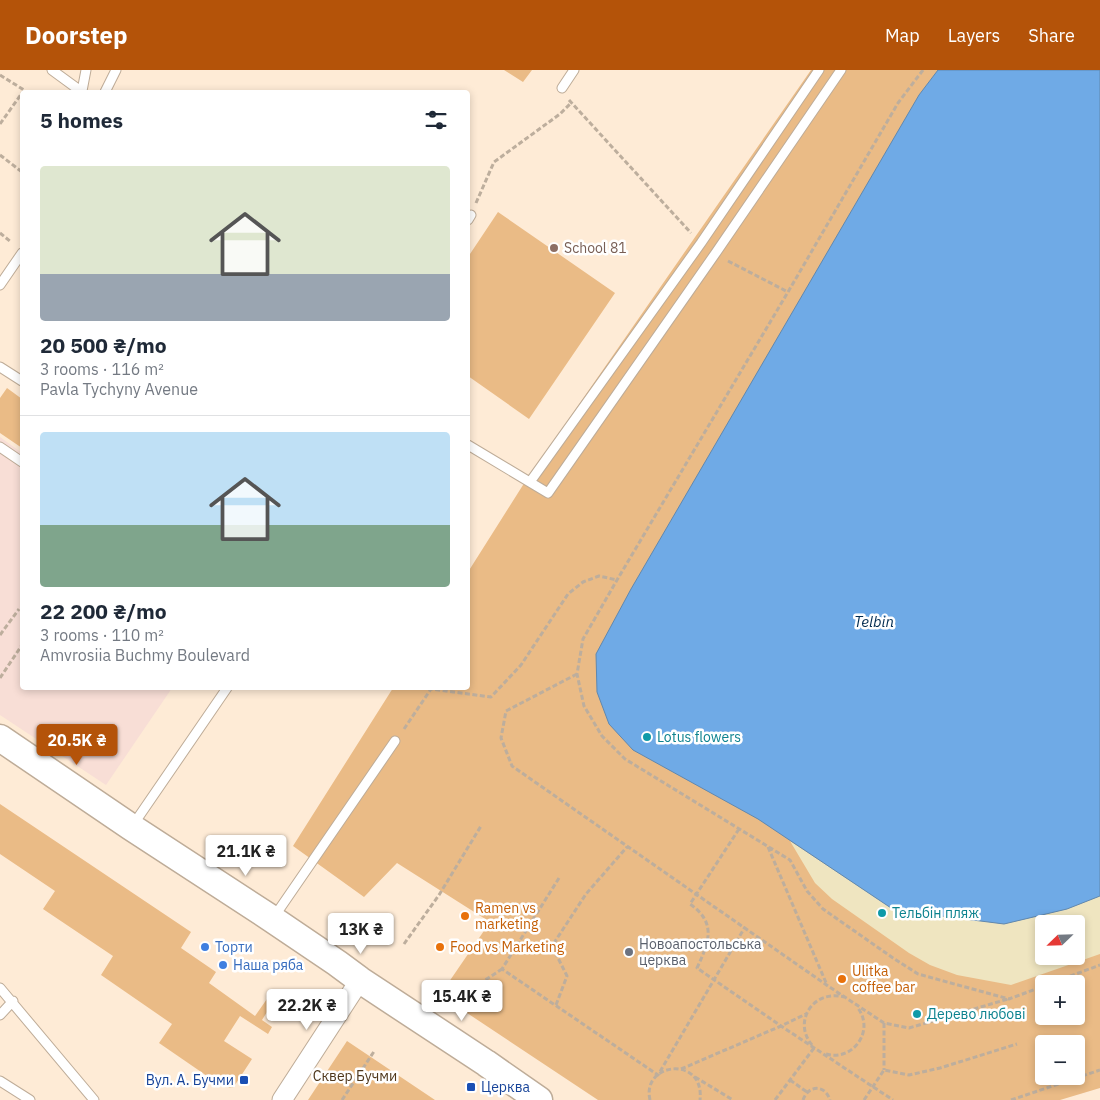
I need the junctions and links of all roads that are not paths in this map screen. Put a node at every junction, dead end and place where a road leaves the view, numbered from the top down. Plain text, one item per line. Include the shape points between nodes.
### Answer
1 (52, 70) edge
2 (86, 70) edge
3 (116, 70) edge
4 (574, 70) edge
5 (819, 70) edge
6 (841, 70) edge
7 (562, 88) road end
8 (79, 90) edge
9 (82, 90) edge
10 (106, 90) edge
11 (20, 256) edge
12 (0, 285) edge
13 (0, 367) edge
14 (20, 380) edge
15 (470, 446) edge
16 (0, 447) edge
17 (20, 461) edge
18 (530, 482) junction
19 (226, 690) edge
20 (0, 738) edge
21 (395, 742) road end
22 (131, 827) junction
23 (272, 919) junction
24 (360, 980) junction
25 (0, 988) edge
26 (13, 1002) junction
27 (0, 1015) edge
28 (0, 1081) edge
29 (30, 1100) edge
30 (94, 1100) edge
31 (282, 1100) edge
32 (539, 1100) edge

1 - 8 lane
2 - 9 lane
3 - 10 lane
4 - 7 lane
5 - 18 lane
6 - 18 lane via 548,493
11 - 12 lane
13 - 14 lane
15 - 18 lane
16 - 17 lane
19 - 22 lane
20 - 22 street
21 - 23 lane
22 - 23 street
23 - 24 street
24 - 31 street
24 - 32 street
25 - 26 lane
26 - 27 lane
26 - 30 lane
28 - 29 lane

